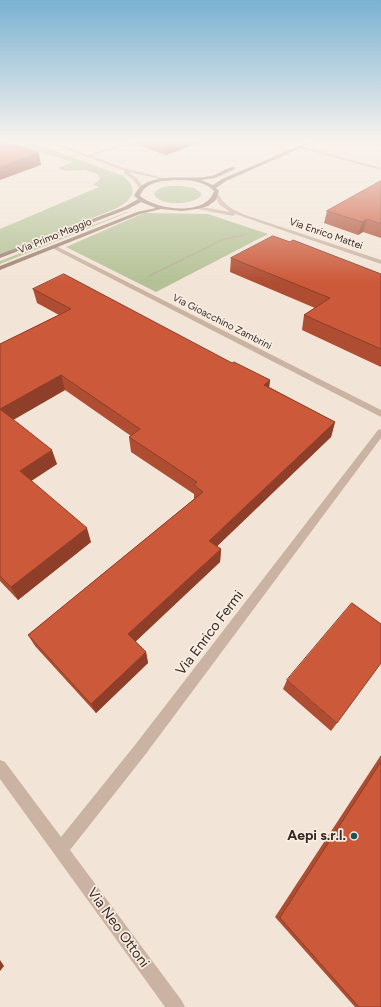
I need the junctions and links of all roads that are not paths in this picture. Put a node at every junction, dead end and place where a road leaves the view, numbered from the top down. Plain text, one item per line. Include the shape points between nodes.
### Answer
1 (140, 188) edge
2 (215, 188) edge
3 (217, 196) junction
4 (140, 200) junction
5 (163, 208) junction
6 (196, 208) junction
7 (243, 216) junction
8 (54, 246) junction
9 (0, 256) edge
10 (381, 262) edge
11 (0, 268) edge
12 (381, 414) edge
13 (381, 432) edge
14 (0, 767) edge
15 (61, 850) junction
16 (176, 1007) edge

1 - 4 street via 137,196
2 - 3 street
3 - 6 street, Via Primo Maggio
3 - 7 street, Via Enrico Mattei via 219,202 228,209
4 - 5 street, Via Primo Maggio via 145,204
4 - 9 street, Via Primo Maggio via 126,208
5 - 6 street, Via Primo Maggio
5 - 8 street, Via Primo Maggio via 139,213
6 - 7 street, Via Enrico Mattei
7 - 10 street, Via Enrico Mattei
8 - 11 street, Via Primo Maggio
8 - 12 street, Via Gioacchino Zambrini
13 - 15 street, Via Enrico Fermi
14 - 15 street, Via Neo Ottoni
15 - 16 street, Via Neo Ottoni

